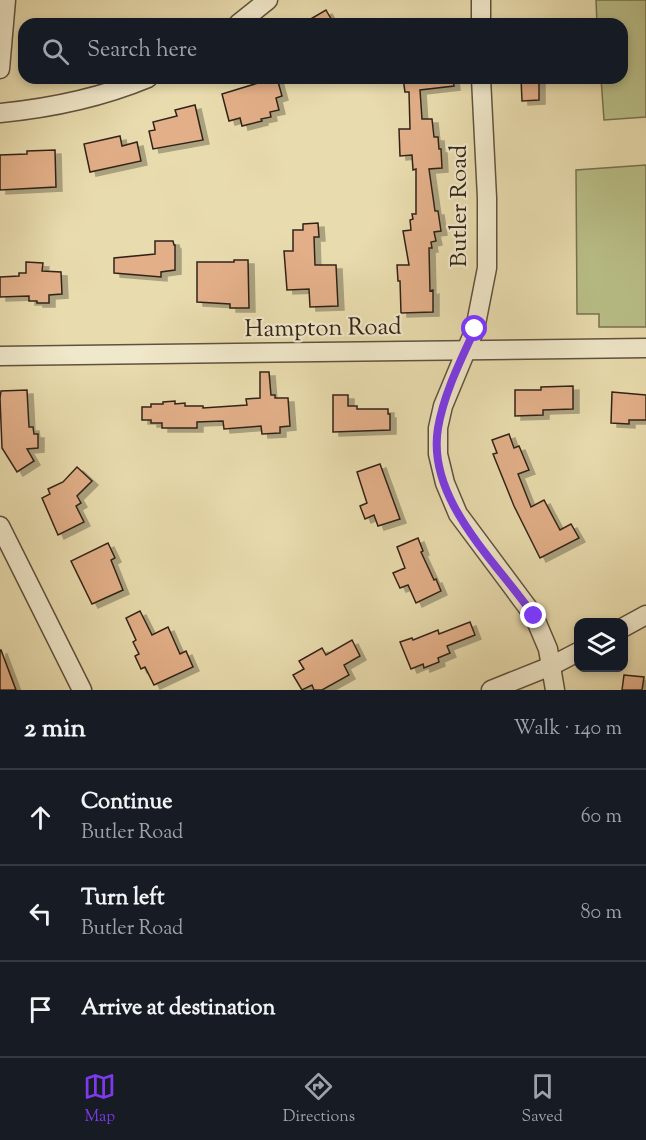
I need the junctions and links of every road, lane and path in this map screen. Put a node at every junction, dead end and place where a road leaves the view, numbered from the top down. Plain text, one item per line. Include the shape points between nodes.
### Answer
1 (6, 0) edge
2 (268, 0) edge
3 (481, 0) edge
4 (246, 18) edge
5 (481, 18) edge
6 (0, 69) edge
7 (131, 84) edge
8 (481, 84) edge
9 (0, 113) edge
10 (646, 348) edge
11 (465, 351) junction
12 (0, 356) edge
13 (0, 526) edge
14 (646, 615) edge
15 (628, 625) edge
16 (574, 654) edge
17 (551, 666) junction
18 (82, 690) edge
19 (491, 690) edge
20 (555, 690) edge

1 - 6 street
2 - 4 street
3 - 5 street
7 - 9 street via 65,105
8 - 11 street, Butler Road via 487,258 475,329
10 - 11 street, Hampton Road
11 - 12 street, Hampton Road
11 - 17 street, Butler Road via 441,417 437,440 440,466 467,529 534,616
13 - 18 street
14 - 15 street
16 - 17 street
17 - 19 street
17 - 20 street, Butler Road

